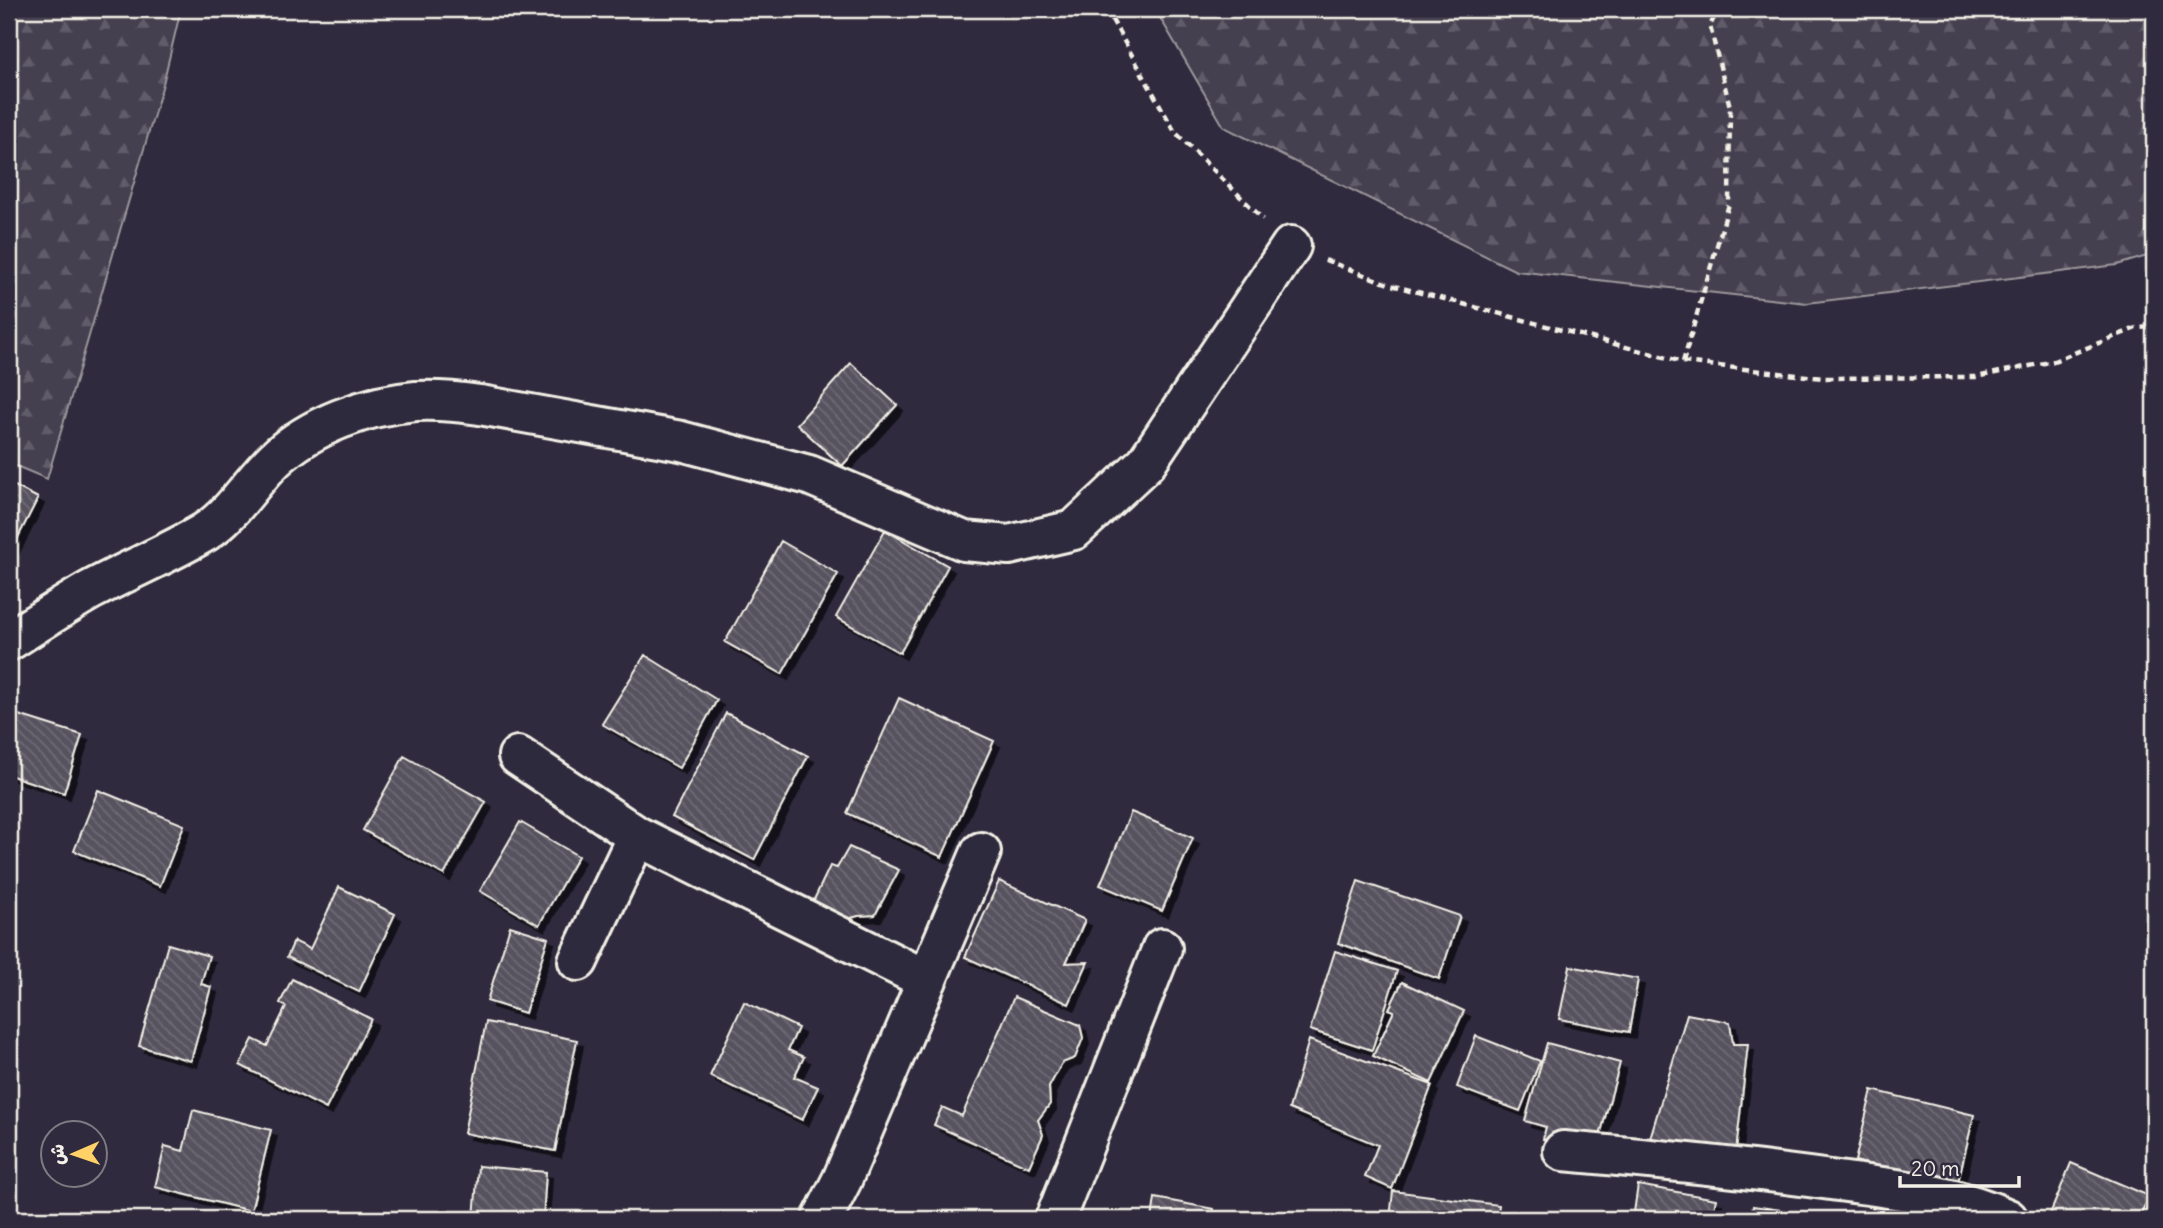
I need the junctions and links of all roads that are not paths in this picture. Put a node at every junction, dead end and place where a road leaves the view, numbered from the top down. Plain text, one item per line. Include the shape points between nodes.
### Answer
1 (1291, 246) road end
2 (9, 641) edge
3 (518, 756) dead end
4 (637, 836) junction
5 (981, 852) dead end
6 (1162, 948) dead end
7 (578, 961) dead end
8 (928, 980) junction
9 (1563, 1151) dead end
10 (822, 1219) edge
11 (1055, 1219) edge
12 (2008, 1219) edge

1 - 2 street via 1146,463 1074,530 1009,545 964,541 809,475 681,440 480,405 415,401 360,413 301,438 275,459 233,509 205,531 92,590
3 - 4 street
4 - 7 street
4 - 8 street
5 - 8 street
6 - 11 street
8 - 10 street
9 - 12 street via 1871,1185 1966,1202

